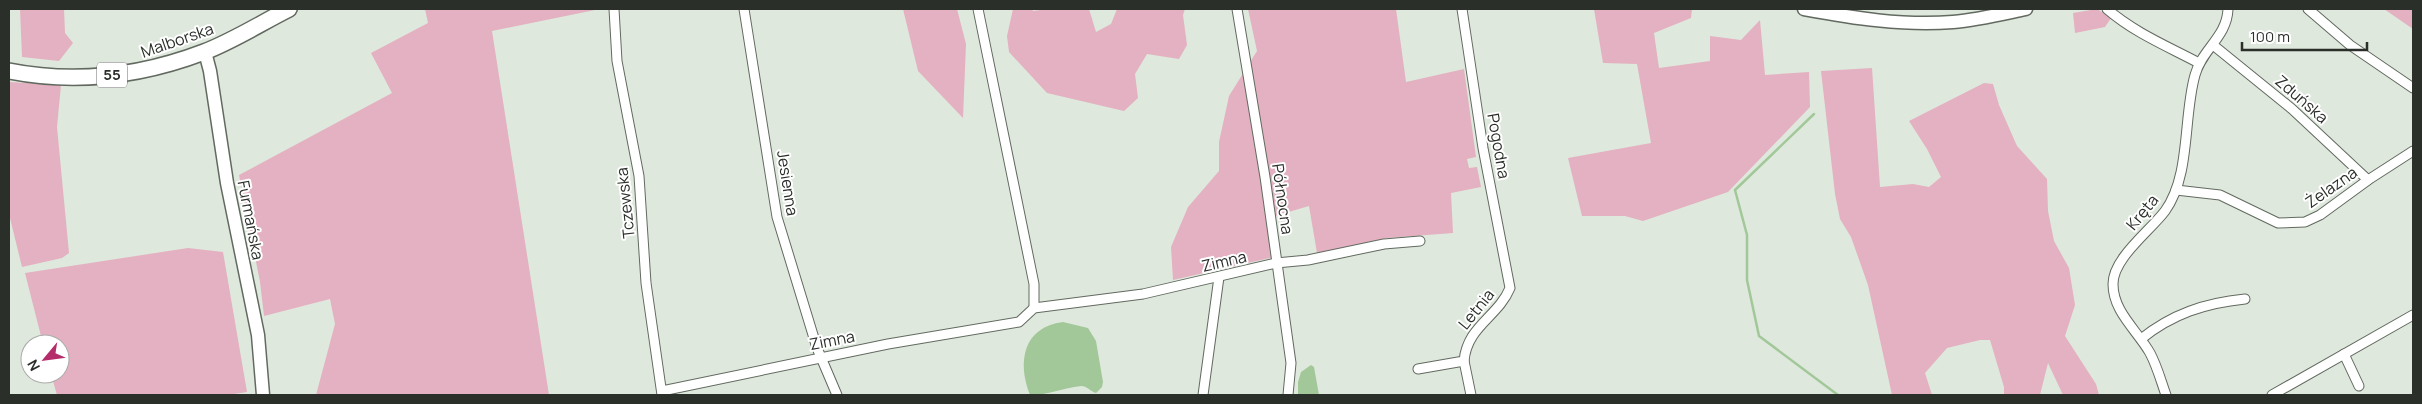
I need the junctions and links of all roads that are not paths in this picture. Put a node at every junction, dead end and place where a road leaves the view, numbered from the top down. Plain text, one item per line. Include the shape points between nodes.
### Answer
1 (288, 9) edge
2 (614, 9) edge
3 (744, 9) edge
4 (978, 9) edge
5 (1237, 9) edge
6 (1462, 9) edge
7 (1804, 9) edge
8 (2026, 9) edge
9 (2107, 9) edge
10 (2228, 9) edge
11 (2308, 9) edge
12 (1843, 12) edge
13 (2213, 45) junction
14 (204, 52) junction
15 (2199, 64) junction
16 (9, 71) edge
17 (2413, 88) edge
18 (2413, 151) edge
19 (2368, 180) junction
20 (2176, 190) junction
21 (1420, 241) dead end
22 (1276, 263) junction
23 (1219, 277) junction
24 (1510, 288) joint
25 (2245, 299) dead end
26 (1034, 308) junction
27 (2413, 315) edge
28 (2141, 339) junction
29 (2344, 354) junction
30 (822, 358) junction
31 (1464, 361) junction
32 (1418, 369) dead end
33 (2359, 386) dead end
34 (662, 393) edge
35 (263, 395) edge
36 (837, 395) edge
37 (1204, 395) edge
38 (1288, 395) edge
39 (1471, 395) edge
40 (2166, 395) edge
41 (2272, 395) edge

1 - 14 main road, Malborska / 55
2 - 34 street, Tczewska via 617,61 639,176 646,283
3 - 30 street, Jesienna via 777,217
4 - 26 street via 1034,284
5 - 22 street, Północna
6 - 24 street, Pogodna
7 - 12 street
8 - 12 street via 1935,23 1893,22
9 - 15 street via 2165,48
10 - 13 street, Kręta via 2225,27
11 - 17 street via 2350,45
13 - 15 street, Kręta
13 - 19 street, Zduńska via 2292,109
14 - 16 main road, Malborska / 55 via 142,70 94,77 44,76
14 - 35 street, Furmańska via 258,335
15 - 20 street, Kręta via 2189,99
18 - 19 street, Żelazna
19 - 20 street, Żelazna via 2320,215 2297,223 2278,223 2220,195
20 - 28 street, Kręta via 2163,213 2115,270 2114,295 2119,310
21 - 22 street, Zimna
22 - 23 street, Zimna
22 - 38 street, Północna via 1291,364
23 - 26 street, Zimna via 1143,294
23 - 37 street
24 - 31 street, Letnia via 1473,335 1465,348
25 - 28 street via 2193,309 2156,327
26 - 30 street, Zimna via 1019,322
27 - 29 street
28 - 40 street, Kręta via 2158,369
29 - 33 street
29 - 41 street
30 - 34 street, Zimna
30 - 36 street, Jesienna
31 - 32 street
31 - 39 street

